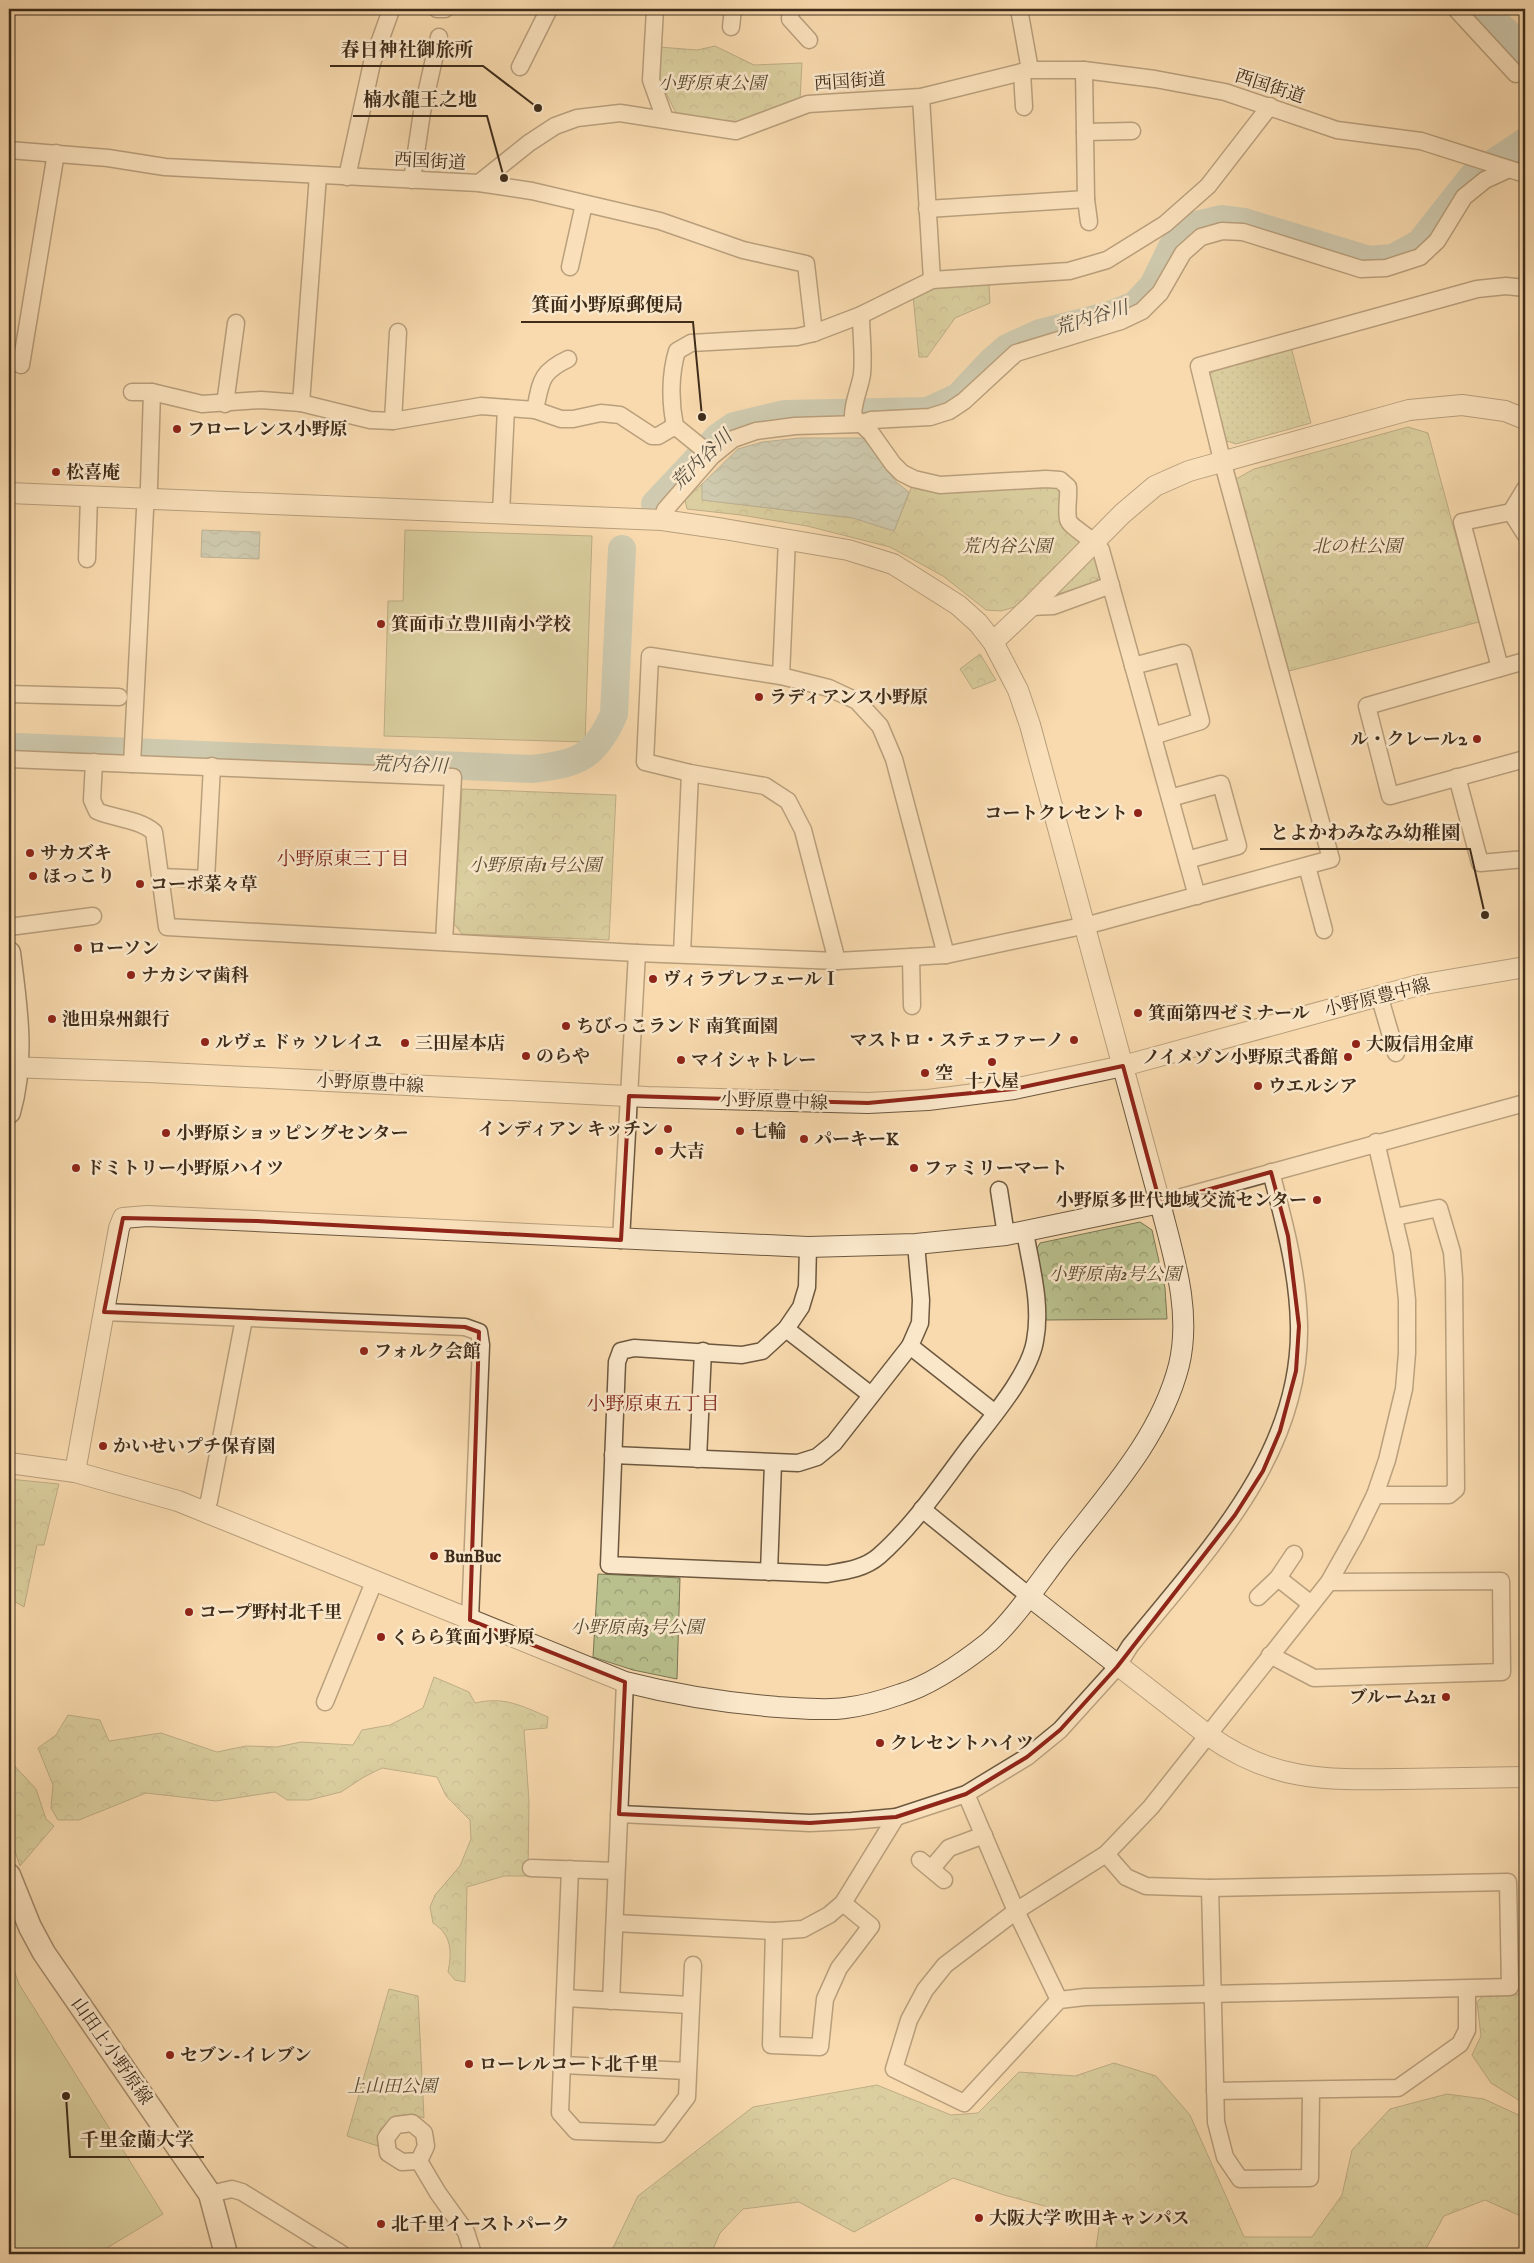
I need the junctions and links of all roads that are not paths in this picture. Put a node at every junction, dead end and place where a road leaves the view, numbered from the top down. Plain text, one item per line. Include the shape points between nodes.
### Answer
1 (437, 9) edge
2 (445, 9) edge
3 (549, 9) edge
4 (655, 9) edge
5 (733, 9) edge
6 (791, 9) edge
7 (1019, 9) edge
8 (1456, 9) edge
9 (391, 10) edge
10 (731, 27) dead end
11 (439, 37) dead end
12 (809, 40) dead end
13 (520, 67) dead end
14 (1084, 70) junction
15 (1026, 71) junction
16 (1516, 74) dead end
17 (921, 97) junction
18 (1270, 106) junction
19 (1024, 107) dead end
20 (665, 119) junction
21 (1132, 130) dead end
22 (1085, 132) junction
23 (9, 150) edge
24 (56, 153) junction
25 (1510, 169) junction
26 (1525, 174) edge
27 (318, 175) junction
28 (347, 177) junction
29 (412, 180) junction
30 (479, 183) junction
31 (1086, 199) junction
32 (584, 204) junction
33 (926, 209) junction
34 (1089, 222) dead end
35 (570, 267) dead end
36 (932, 280) junction
37 (1525, 288) edge
38 (861, 315) junction
39 (236, 323) dead end
40 (398, 332) dead end
41 (814, 333) junction
42 (568, 359) dead end
43 (21, 365) dead end
44 (132, 392) dead end
45 (152, 392) junction
46 (301, 403) junction
47 (225, 404) junction
48 (506, 408) junction
49 (534, 410) junction
50 (856, 415) junction
51 (1525, 418) edge
52 (393, 421) junction
53 (675, 426) junction
54 (712, 456) junction
55 (1222, 460) junction
56 (1525, 489) edge
57 (9, 493) edge
58 (89, 496) junction
59 (147, 499) junction
60 (1512, 512) junction
61 (501, 513) junction
62 (662, 520) junction
63 (1525, 534) edge
64 (786, 539) junction
65 (1091, 545) junction
66 (87, 559) dead end
67 (1111, 584) junction
68 (1030, 607) junction
69 (993, 642) junction
70 (1525, 661) edge
71 (1133, 666) junction
72 (1500, 668) junction
73 (781, 676) junction
74 (9, 694) edge
75 (120, 697) dead end
76 (1153, 736) junction
77 (132, 754) junction
78 (9, 759) edge
79 (1525, 759) edge
80 (94, 762) junction
81 (212, 766) junction
82 (690, 773) junction
83 (1457, 777) junction
84 (1170, 798) junction
85 (1525, 858) edge
86 (1187, 860) junction
87 (1307, 866) junction
88 (161, 877) junction
89 (1197, 896) junction
90 (93, 916) dead end
91 (1084, 926) junction
92 (9, 927) edge
93 (1324, 930) dead end
94 (444, 942) junction
95 (637, 953) junction
96 (9, 954) edge
97 (682, 954) junction
98 (946, 955) junction
99 (911, 957) junction
100 (838, 961) junction
101 (1525, 967) edge
102 (1380, 995) junction
103 (912, 1006) dead end
104 (1396, 1053) dead end
105 (1123, 1066) junction
106 (12, 1067) edge
107 (629, 1096) junction
108 (1525, 1103) edge
109 (9, 1112) edge
110 (1376, 1142) junction
111 (1271, 1172) junction
112 (999, 1190) dead end
113 (1160, 1203) junction
114 (1395, 1217) junction
115 (1016, 1233) junction
116 (621, 1240) junction
117 (916, 1244) junction
118 (808, 1247) junction
119 (104, 1312) junction
120 (244, 1319) junction
121 (786, 1330) junction
122 (910, 1346) junction
123 (703, 1351) junction
124 (870, 1395) junction
125 (995, 1413) junction
126 (613, 1455) junction
127 (698, 1459) junction
128 (9, 1463) edge
129 (773, 1463) junction
130 (75, 1472) junction
131 (1375, 1495) junction
132 (922, 1509) junction
133 (203, 1510) junction
134 (1294, 1554) dead end
135 (769, 1572) junction
136 (1278, 1578) junction
137 (374, 1582) junction
138 (1329, 1582) junction
139 (1028, 1596) junction
140 (1258, 1597) dead end
141 (1311, 1604) junction
142 (470, 1620) junction
143 (1270, 1655) junction
144 (1117, 1667) junction
145 (625, 1682) junction
146 (325, 1702) dead end
147 (1209, 1736) junction
148 (1525, 1777) edge
149 (966, 1794) junction
150 (619, 1814) junction
151 (896, 1817) junction
152 (984, 1835) junction
153 (1106, 1854) junction
154 (531, 1868) dead end
155 (570, 1869) junction
156 (932, 1869) dead end
157 (616, 1871) junction
158 (9, 1875) edge
159 (1210, 1888) junction
160 (843, 1903) junction
161 (1016, 1911) junction
162 (615, 1923) junction
163 (774, 1932) junction
164 (693, 1965) dead end
165 (1467, 1989) junction
166 (1214, 1994) junction
167 (565, 1998) junction
168 (1059, 2000) junction
169 (611, 2001) junction
170 (690, 2005) junction
171 (563, 2065) junction
172 (688, 2071) junction
173 (1311, 2090) junction
174 (1215, 2091) junction
175 (419, 2161) dead end
176 (210, 2194) junction
177 (226, 2254) edge
178 (342, 2254) edge
179 (473, 2254) edge

1 - 2 street
3 - 13 street
4 - 20 street via 651,80
5 - 10 street
6 - 12 street via 790,19
7 - 15 street
8 - 16 street
9 - 28 street via 372,63
11 - 29 street via 422,112
14 - 15 street, 西国街道
14 - 18 street, 西国街道 via 1216,90
14 - 22 street
15 - 17 street, 西国街道
15 - 19 street
17 - 20 street, 西国街道 via 808,104 736,131
17 - 33 street
18 - 25 street, 西国街道 via 1337,130 1422,141
18 - 36 street via 1208,186 1165,224 1107,260 1069,271
20 - 30 street, 西国街道 via 620,113 577,118 555,126 529,143
21 - 22 street
22 - 31 street
23 - 24 street, 西国街道
24 - 27 street, 西国街道 via 165,167
24 - 43 street
25 - 26 street, 西国街道
25 - 50 street via 1485,180 1464,198 1437,241 1420,257 1386,268 1361,269 1243,232 1222,231 1201,237 1183,253 1160,293 1142,311 1121,321 1016,353 949,411 930,418 870,420
27 - 28 street, 西国街道
27 - 46 street
28 - 29 street, 西国街道
29 - 30 street, 西国街道
30 - 32 street via 532,191
31 - 33 street
31 - 34 street
32 - 35 street
32 - 41 street via 660,221 743,250 806,264
33 - 36 street
36 - 38 street
37 - 55 street via 1477,289 1199,366
38 - 41 street
38 - 50 street via 862,370
39 - 47 street
40 - 52 street
41 - 53 street via 797,337 691,343 677,351 673,373
42 - 49 street via 542,377
44 - 45 street
45 - 47 street via 202,404
45 - 59 street
46 - 47 street via 261,400
46 - 52 street via 370,420
48 - 49 street
48 - 52 street via 481,406
48 - 61 street
49 - 53 street via 567,419 601,413 620,415 652,436
50 - 54 street via 756,431 733,439
50 - 65 street via 902,473 927,483 1060,480 1068,487 1068,520
51 - 55 street via 1505,411 1462,405 1409,410
53 - 54 street
54 - 62 street via 665,510
55 - 65 street via 1189,470 1155,486
55 - 87 street via 1331,859
56 - 60 street
57 - 58 street
58 - 59 street
58 - 66 street
59 - 61 street
59 - 77 street
60 - 63 street
60 - 72 street via 1462,522
61 - 62 street
62 - 64 street
64 - 69 street via 848,550 894,564 958,605
64 - 73 street
65 - 67 street via 1101,550
65 - 68 street
67 - 68 street via 1053,606
67 - 71 street
68 - 69 street
69 - 91 street via 1018,690 1030,725
70 - 72 street
71 - 76 street
71 - 76 street via 1183,653 1202,721
72 - 83 street via 1367,706 1390,796
73 - 82 street via 650,656 645,762
73 - 98 street via 829,688 857,701 880,726 894,759
74 - 75 street
76 - 84 street
77 - 80 street
77 - 81 street
78 - 80 street
79 - 83 street
80 - 88 street via 92,800 97,811 145,824 154,832
81 - 88 street via 206,879
81 - 94 street via 453,777
82 - 97 street
82 - 100 street via 765,786 788,801 803,830
83 - 85 street via 1480,863
84 - 86 street
84 - 86 street via 1221,784 1229,810 1238,846
86 - 89 street
87 - 89 street
87 - 93 street
88 - 94 street via 168,927
89 - 91 street
90 - 92 street
91 - 98 street
91 - 105 street
94 - 95 street
95 - 97 street
95 - 107 street
96 - 106 main road via 19,1038
97 - 100 street
98 - 99 street
99 - 100 street
99 - 103 street
101 - 102 street, 小野原豊中線 via 1419,984
102 - 104 street
102 - 105 street, 小野原豊中線
105 - 107 street, 小野原豊中線 via 1014,1089 928,1100 868,1103
105 - 113 street
106 - 107 street, 小野原豊中線
106 - 109 main road via 13,1096
107 - 116 street
108 - 110 street
110 - 111 street
110 - 114 street
111 - 113 street
111 - 144 street via 1288,1236 1299,1326 1296,1371 1280,1431 1262,1471 1235,1516 1130,1646
112 - 115 street
113 - 115 street
113 - 139 street via 1180,1281 1183,1320 1179,1362 1170,1396 1122,1475
114 - 131 street via 1407,1300 1407,1353 1397,1424
114 - 131 street via 1439,1208 1452,1252 1456,1489 1449,1496
115 - 117 street
115 - 125 street via 1037,1316 1035,1342 1026,1368
116 - 118 street
116 - 119 street via 147,1216 124,1218 118,1228
117 - 118 street
117 - 122 street via 920,1323
118 - 121 street via 802,1307
119 - 120 street
119 - 130 street
120 - 133 street via 209,1501
120 - 142 street via 465,1327 479,1332
121 - 123 street via 762,1351 742,1355
121 - 124 street
122 - 124 street
122 - 125 street
123 - 126 street via 634,1348 621,1351 617,1362
123 - 127 street
124 - 129 street via 834,1443 818,1457 798,1463
125 - 132 street
126 - 127 street
126 - 135 street via 609,1564
127 - 129 street
128 - 130 street
129 - 135 street
130 - 133 street
131 - 138 street
132 - 135 street via 878,1556 857,1568 826,1574
132 - 139 street
133 - 137 street
134 - 136 street
136 - 140 street
136 - 141 street
137 - 142 street
137 - 146 street
138 - 141 street
138 - 143 street via 1501,1581 1502,1672 1314,1678
139 - 144 street
139 - 145 street via 990,1640 952,1669 904,1694 845,1708 730,1703
141 - 143 street
142 - 145 street
143 - 147 street
144 - 147 street
144 - 149 street via 1060,1730 1027,1757
145 - 150 street
147 - 148 street via 1233,1753 1297,1776 1333,1780
147 - 153 street via 1151,1807
149 - 151 street
149 - 152 street
150 - 151 street via 810,1823
150 - 157 street
151 - 160 street
152 - 156 street via 949,1848
152 - 161 street
153 - 159 street via 1126,1876 1146,1886
153 - 161 street
154 - 155 street
155 - 157 street
155 - 167 street
157 - 162 street
158 - 176 main road, 山田上小野原線 via 30,1927 48,1959
159 - 165 street via 1508,1882 1510,1987
159 - 166 street
160 - 163 street via 829,1916 803,1929
160 - 163 street via 871,1926 839,1968 825,2000 820,2047 771,2045
161 - 168 street
161 - 168 street via 945,1965 925,1990 909,2020 894,2069 964,2103
162 - 163 street
162 - 169 street
164 - 170 street
165 - 166 street
165 - 173 street via 1467,2030 1460,2044 1398,2088
166 - 168 street
166 - 174 street
167 - 169 street
167 - 171 street
169 - 170 street
170 - 172 street
171 - 172 street
171 - 172 street via 560,2114 576,2131 659,2134 687,2097
173 - 174 street
173 - 174 street via 1310,2178 1240,2179 1225,2157 1216,2122
175 - 179 street via 466,2232
176 - 177 main road, 山田上小野原線
176 - 178 street via 232,2188 242,2192

